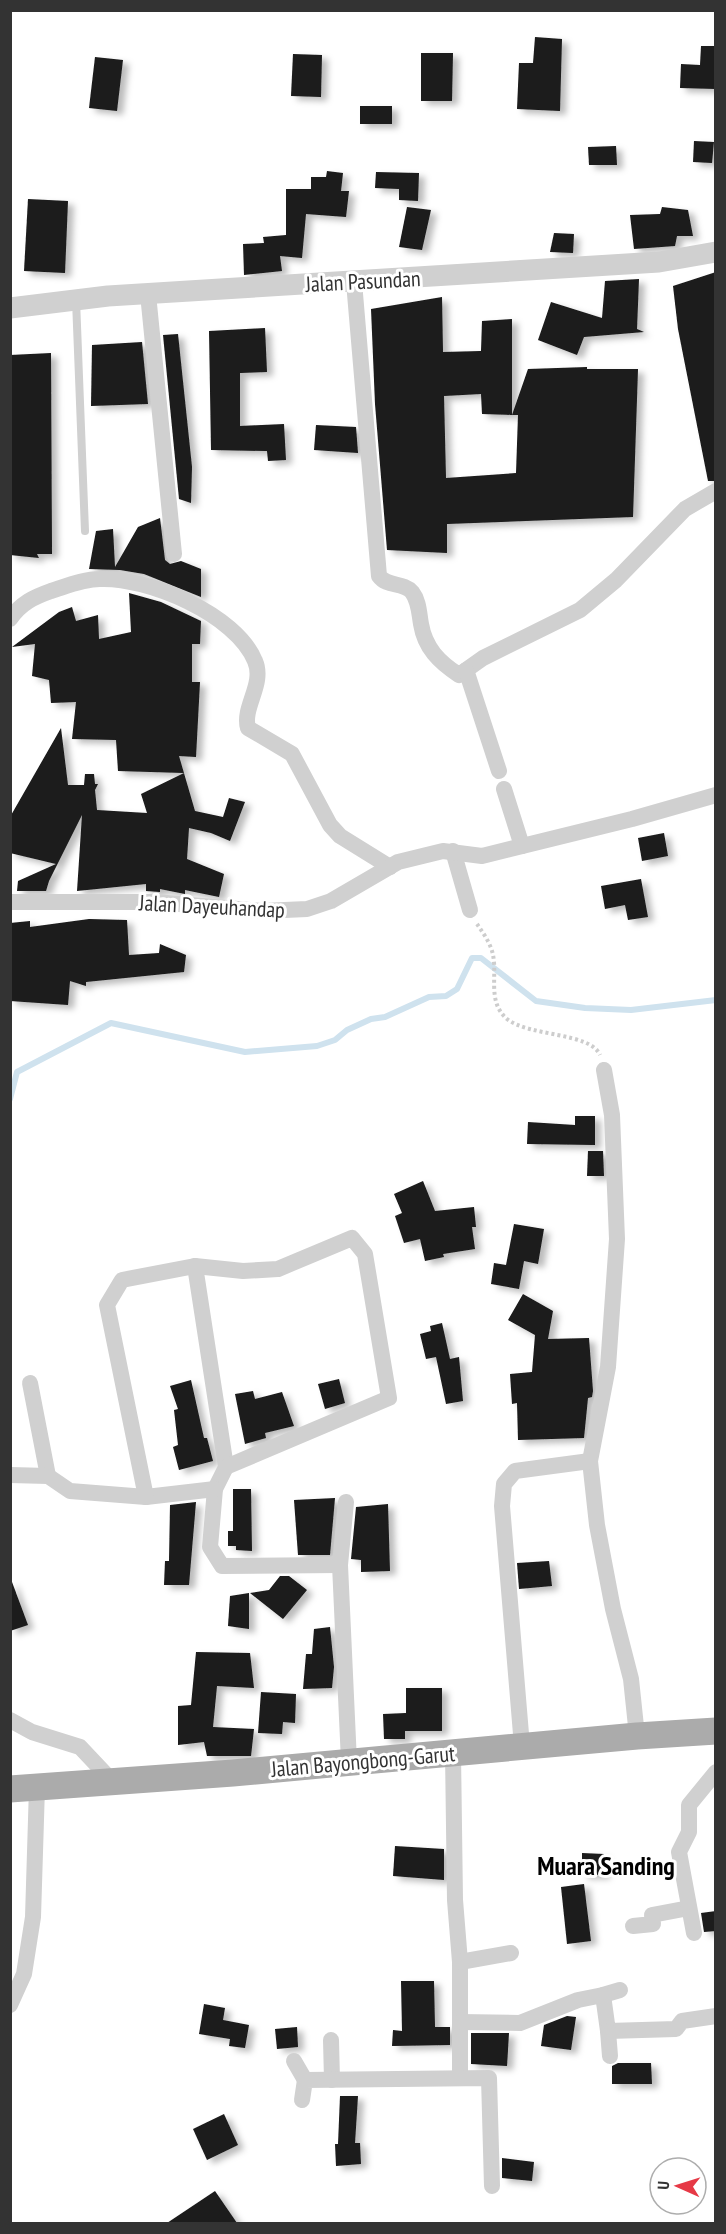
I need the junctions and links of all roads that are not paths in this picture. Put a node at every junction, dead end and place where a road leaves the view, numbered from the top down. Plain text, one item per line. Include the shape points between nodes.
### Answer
1 (716, 252) edge
2 (354, 282) junction
3 (148, 294) junction
4 (76, 300) junction
5 (10, 308) edge
6 (716, 491) edge
7 (85, 531) dead end
8 (174, 554) dead end
9 (10, 619) edge
10 (466, 670) junction
11 (498, 771) dead end
12 (504, 789) dead end
13 (716, 795) edge
14 (522, 846) junction
15 (448, 851) junction
16 (394, 865) junction
17 (10, 902) edge
18 (470, 910) road end
19 (604, 1070) road end
20 (195, 1266) junction
21 (30, 1383) dead end
22 (590, 1461) junction
23 (226, 1467) junction
24 (10, 1475) edge
25 (48, 1476) junction
26 (215, 1489) junction
27 (146, 1497) junction
28 (346, 1502) dead end
29 (340, 1565) junction
30 (10, 1720) edge
31 (716, 1731) edge
32 (637, 1736) junction
33 (522, 1746) junction
34 (453, 1753) junction
35 (349, 1762) junction
36 (715, 1775) edge
37 (112, 1782) junction
38 (24, 1788) edge
39 (689, 1908) junction
40 (633, 1926) dead end
41 (694, 1933) dead end
42 (511, 1953) dead end
43 (460, 1962) junction
44 (620, 1990) dead end
45 (603, 1995) junction
46 (10, 2005) edge
47 (716, 2016) edge
48 (460, 2022) junction
49 (608, 2031) junction
50 (332, 2040) dead end
51 (610, 2056) dead end
52 (294, 2061) dead end
53 (460, 2078) junction
54 (304, 2079) junction
55 (332, 2080) junction
56 (302, 2100) dead end
57 (492, 2186) dead end

1 - 2 street, Jalan Pasundan via 659,262
2 - 3 street, Jalan Pasundan
2 - 10 street via 379,576 413,594 429,648 444,665 459,675
3 - 4 street, Jalan Pasundan
3 - 8 street
4 - 5 street, Jalan Pasundan
4 - 7 lane
6 - 10 street via 685,509 616,580 580,610
9 - 16 street via 33,597 84,580 100,579 150,587 210,614 232,632 255,660 257,681 248,728 291,754 340,836
10 - 11 street
12 - 14 street
13 - 14 street, Jalan Dayeuhandap
14 - 15 street, Jalan Dayeuhandap via 482,856
15 - 16 street, Jalan Dayeuhandap
15 - 18 street
16 - 17 street, Jalan Dayeuhandap via 331,901 307,909 262,911 155,902
19 - 22 street via 612,1115 617,1239 608,1367
20 - 23 street
20 - 23 street via 243,1271 278,1269 352,1238 364,1254 385,1363 389,1398
20 - 27 street via 122,1280 107,1305
21 - 25 street
22 - 32 street via 613,1609 632,1678
22 - 33 street via 515,1471 504,1484 502,1506
23 - 26 street
24 - 25 street
25 - 27 street via 70,1491
26 - 27 street
26 - 29 street via 210,1547 222,1566
28 - 29 street
29 - 35 street
30 - 37 street via 32,1732 80,1747
31 - 32 main road, Jalan Bayongbong-Garut
32 - 33 main road, Jalan Bayongbong-Garut
33 - 34 main road, Jalan Bayongbong-Garut
34 - 35 main road, Jalan Bayongbong-Garut
34 - 43 street
35 - 37 main road, Jalan Bayongbong-Garut
36 - 39 street via 689,1805 689,1832 680,1852
37 - 38 main road, Jalan Bayongbong-Garut
38 - 46 street via 33,1917 24,1974
39 - 40 street via 652,1915 653,1924
39 - 41 street
42 - 43 street
43 - 48 street
44 - 45 street
45 - 48 street via 578,2000 520,2023
45 - 49 street
47 - 49 street via 682,2021 676,2029
48 - 53 street
49 - 51 street
50 - 55 street
52 - 54 street
53 - 55 street
53 - 57 street via 489,2078
54 - 55 street
54 - 56 street

